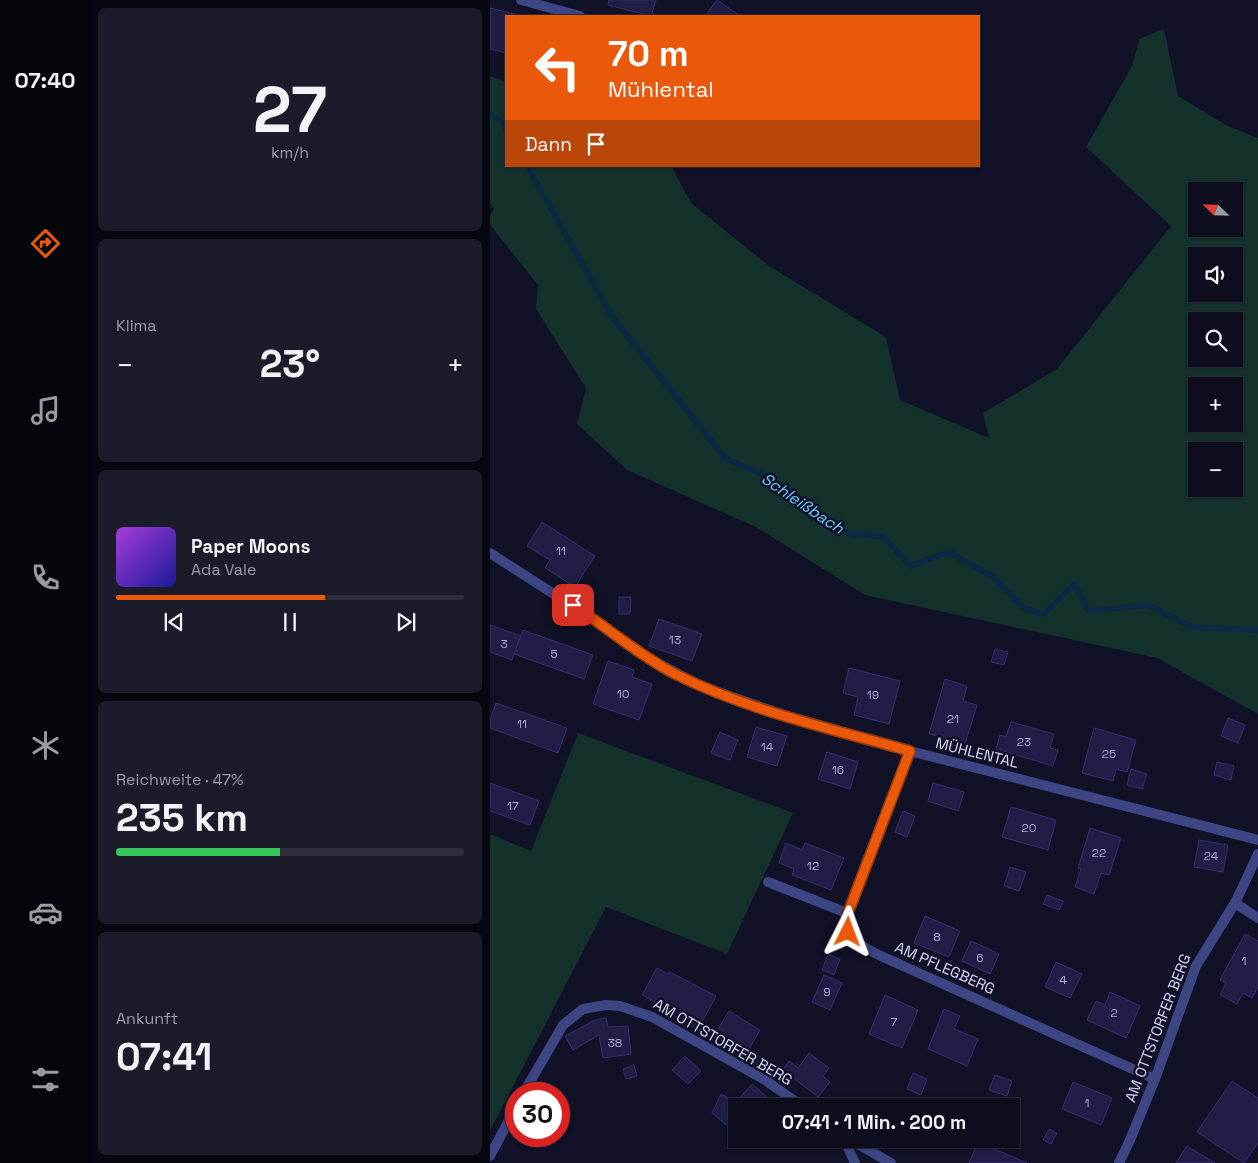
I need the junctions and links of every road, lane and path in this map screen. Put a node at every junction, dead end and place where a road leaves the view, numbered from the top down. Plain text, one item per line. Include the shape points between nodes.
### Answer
1 (521, 0) edge
2 (576, 15) edge
3 (490, 552) edge
4 (910, 751) junction
5 (1258, 840) edge
6 (1258, 854) edge
7 (768, 882) dead end
8 (1235, 904) junction
9 (848, 913) junction
10 (1258, 918) edge
11 (1155, 1079) junction
12 (531, 1082) edge
13 (791, 1098) edge
14 (505, 1128) edge
15 (848, 1148) edge
16 (865, 1148) edge
17 (490, 1156) edge
18 (855, 1163) edge
19 (891, 1163) edge
20 (1119, 1163) edge

1 - 2 street
3 - 4 street, MÜHLENTAL via 644,656 685,679 782,714
4 - 5 street, MÜHLENTAL
4 - 9 street
6 - 8 street, AM OTTSTORFER BERG
7 - 9 street
8 - 10 street
8 - 11 street, AM OTTSTORFER BERG via 1196,966
9 - 11 street, AM PFLEGBERG via 848,932 866,948
11 - 20 street, AM OTTSTORFER BERG
12 - 13 street, AM OTTSTORFER BERG via 563,1025 583,1009 606,1005 652,1017 765,1080
14 - 17 street
15 - 18 street
16 - 19 street

